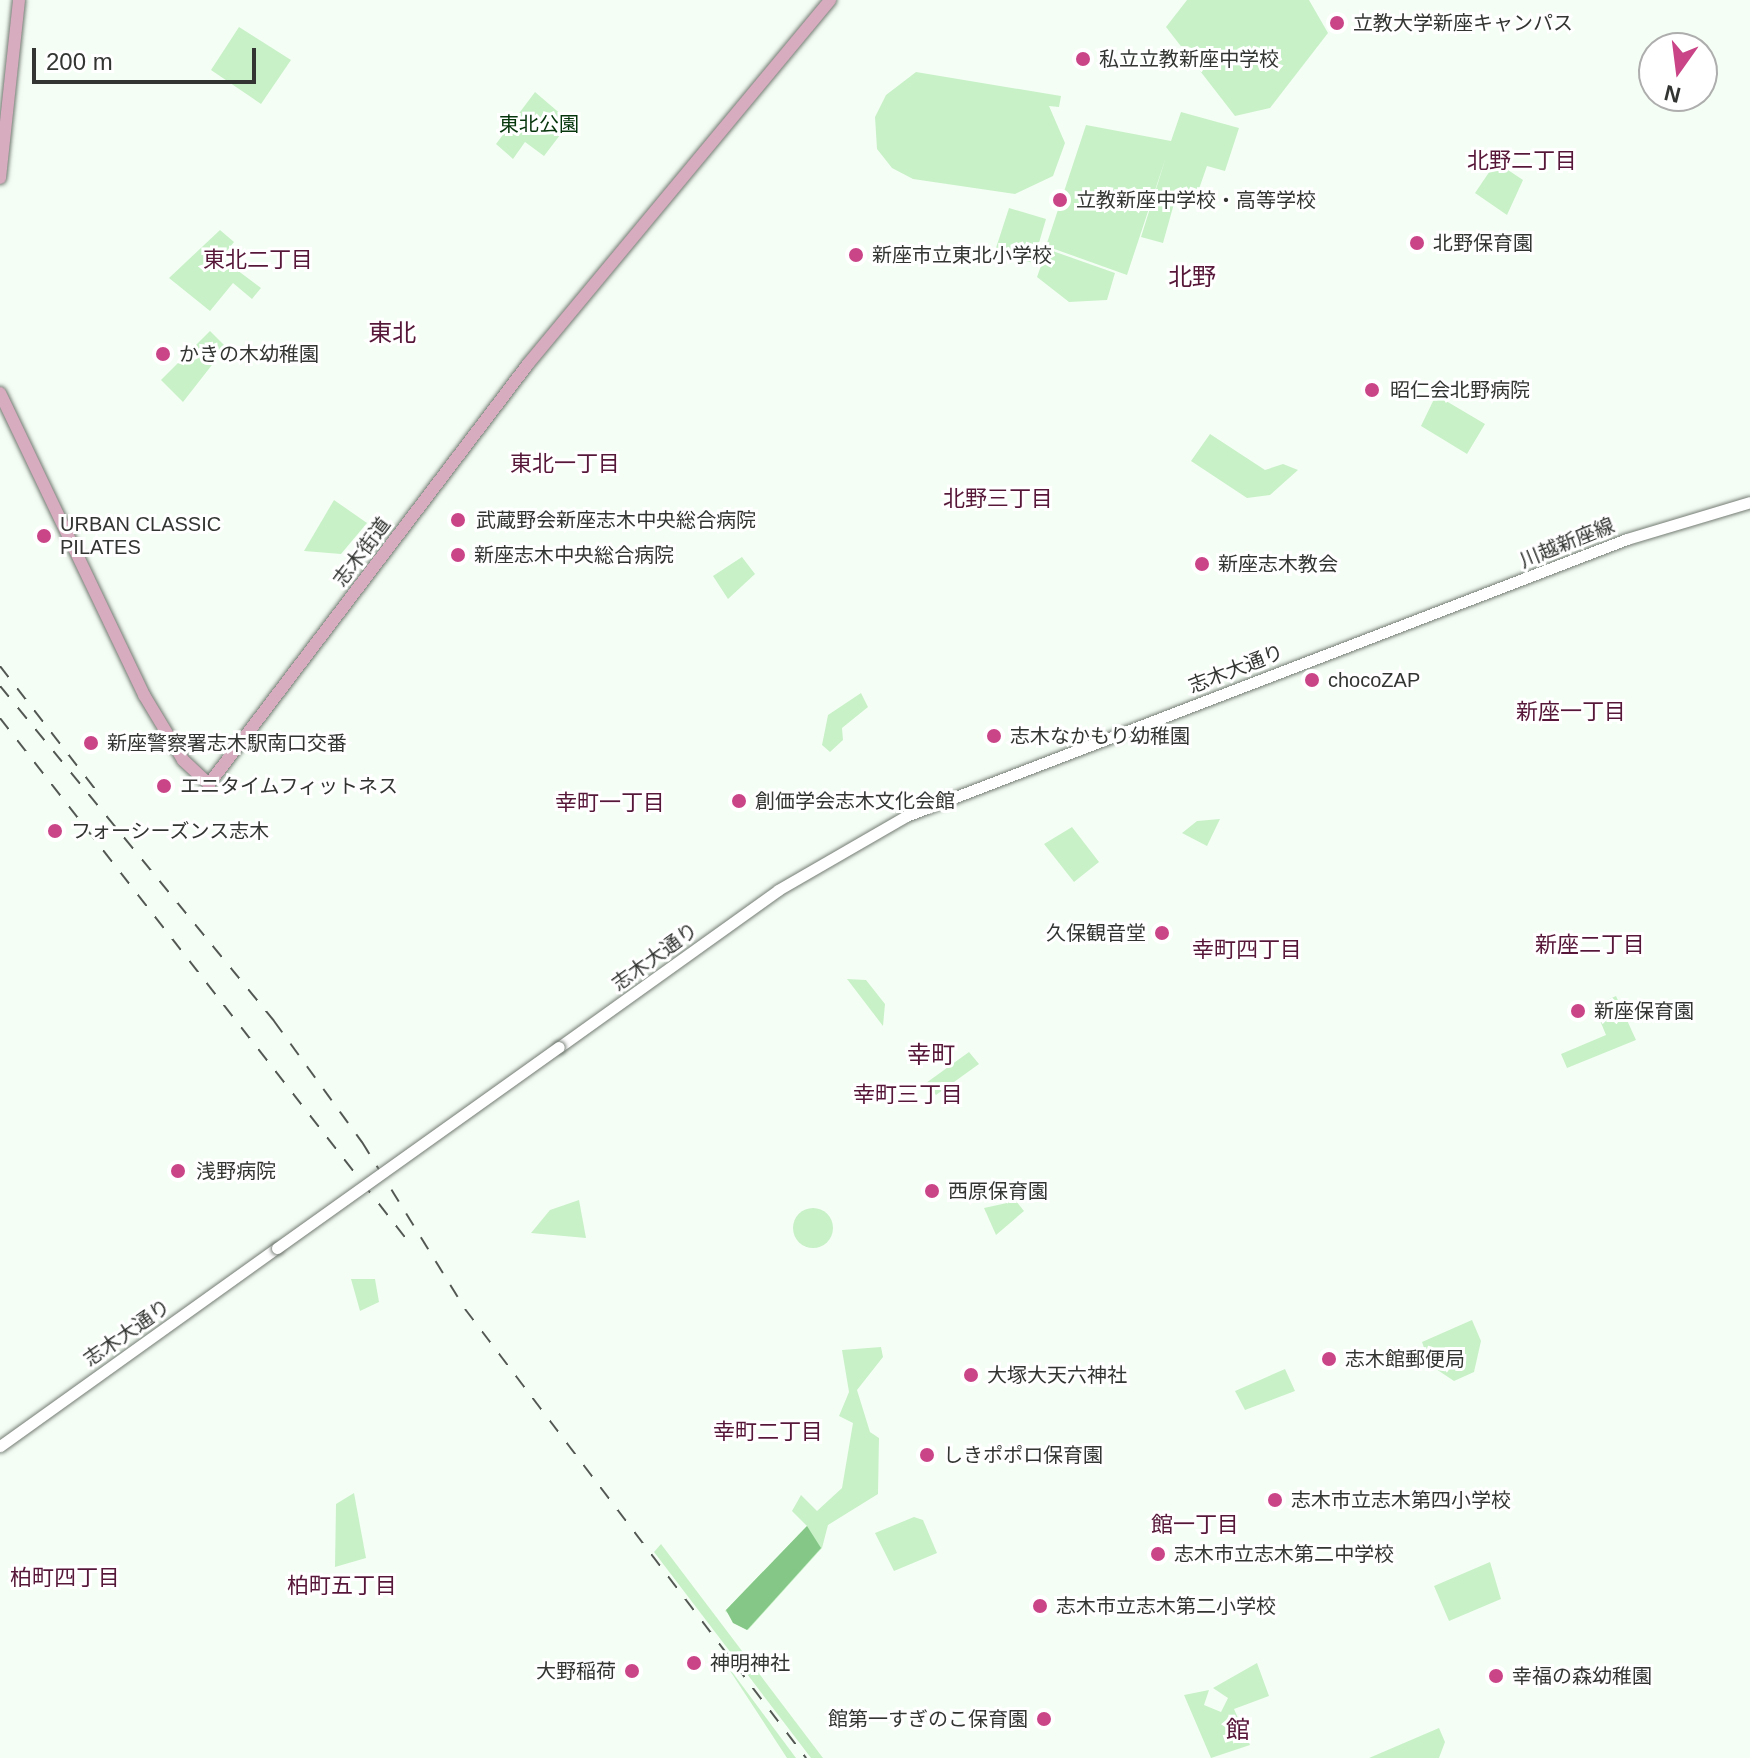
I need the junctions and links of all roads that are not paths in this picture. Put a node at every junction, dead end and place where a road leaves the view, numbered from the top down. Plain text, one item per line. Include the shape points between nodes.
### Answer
1 (19, 0) edge
2 (830, 0) edge
3 (0, 178) edge
4 (0, 393) edge
5 (1750, 502) edge
6 (1401, 626) joint
7 (0, 1446) edge

1 - 3 main road
2 - 4 main road, 志木街道 via 528,364 209,784 183,760 144,695
5 - 6 main road, 川越新座線 via 1638,535
6 - 7 main road, 志木大通り, bridge via 868,834

